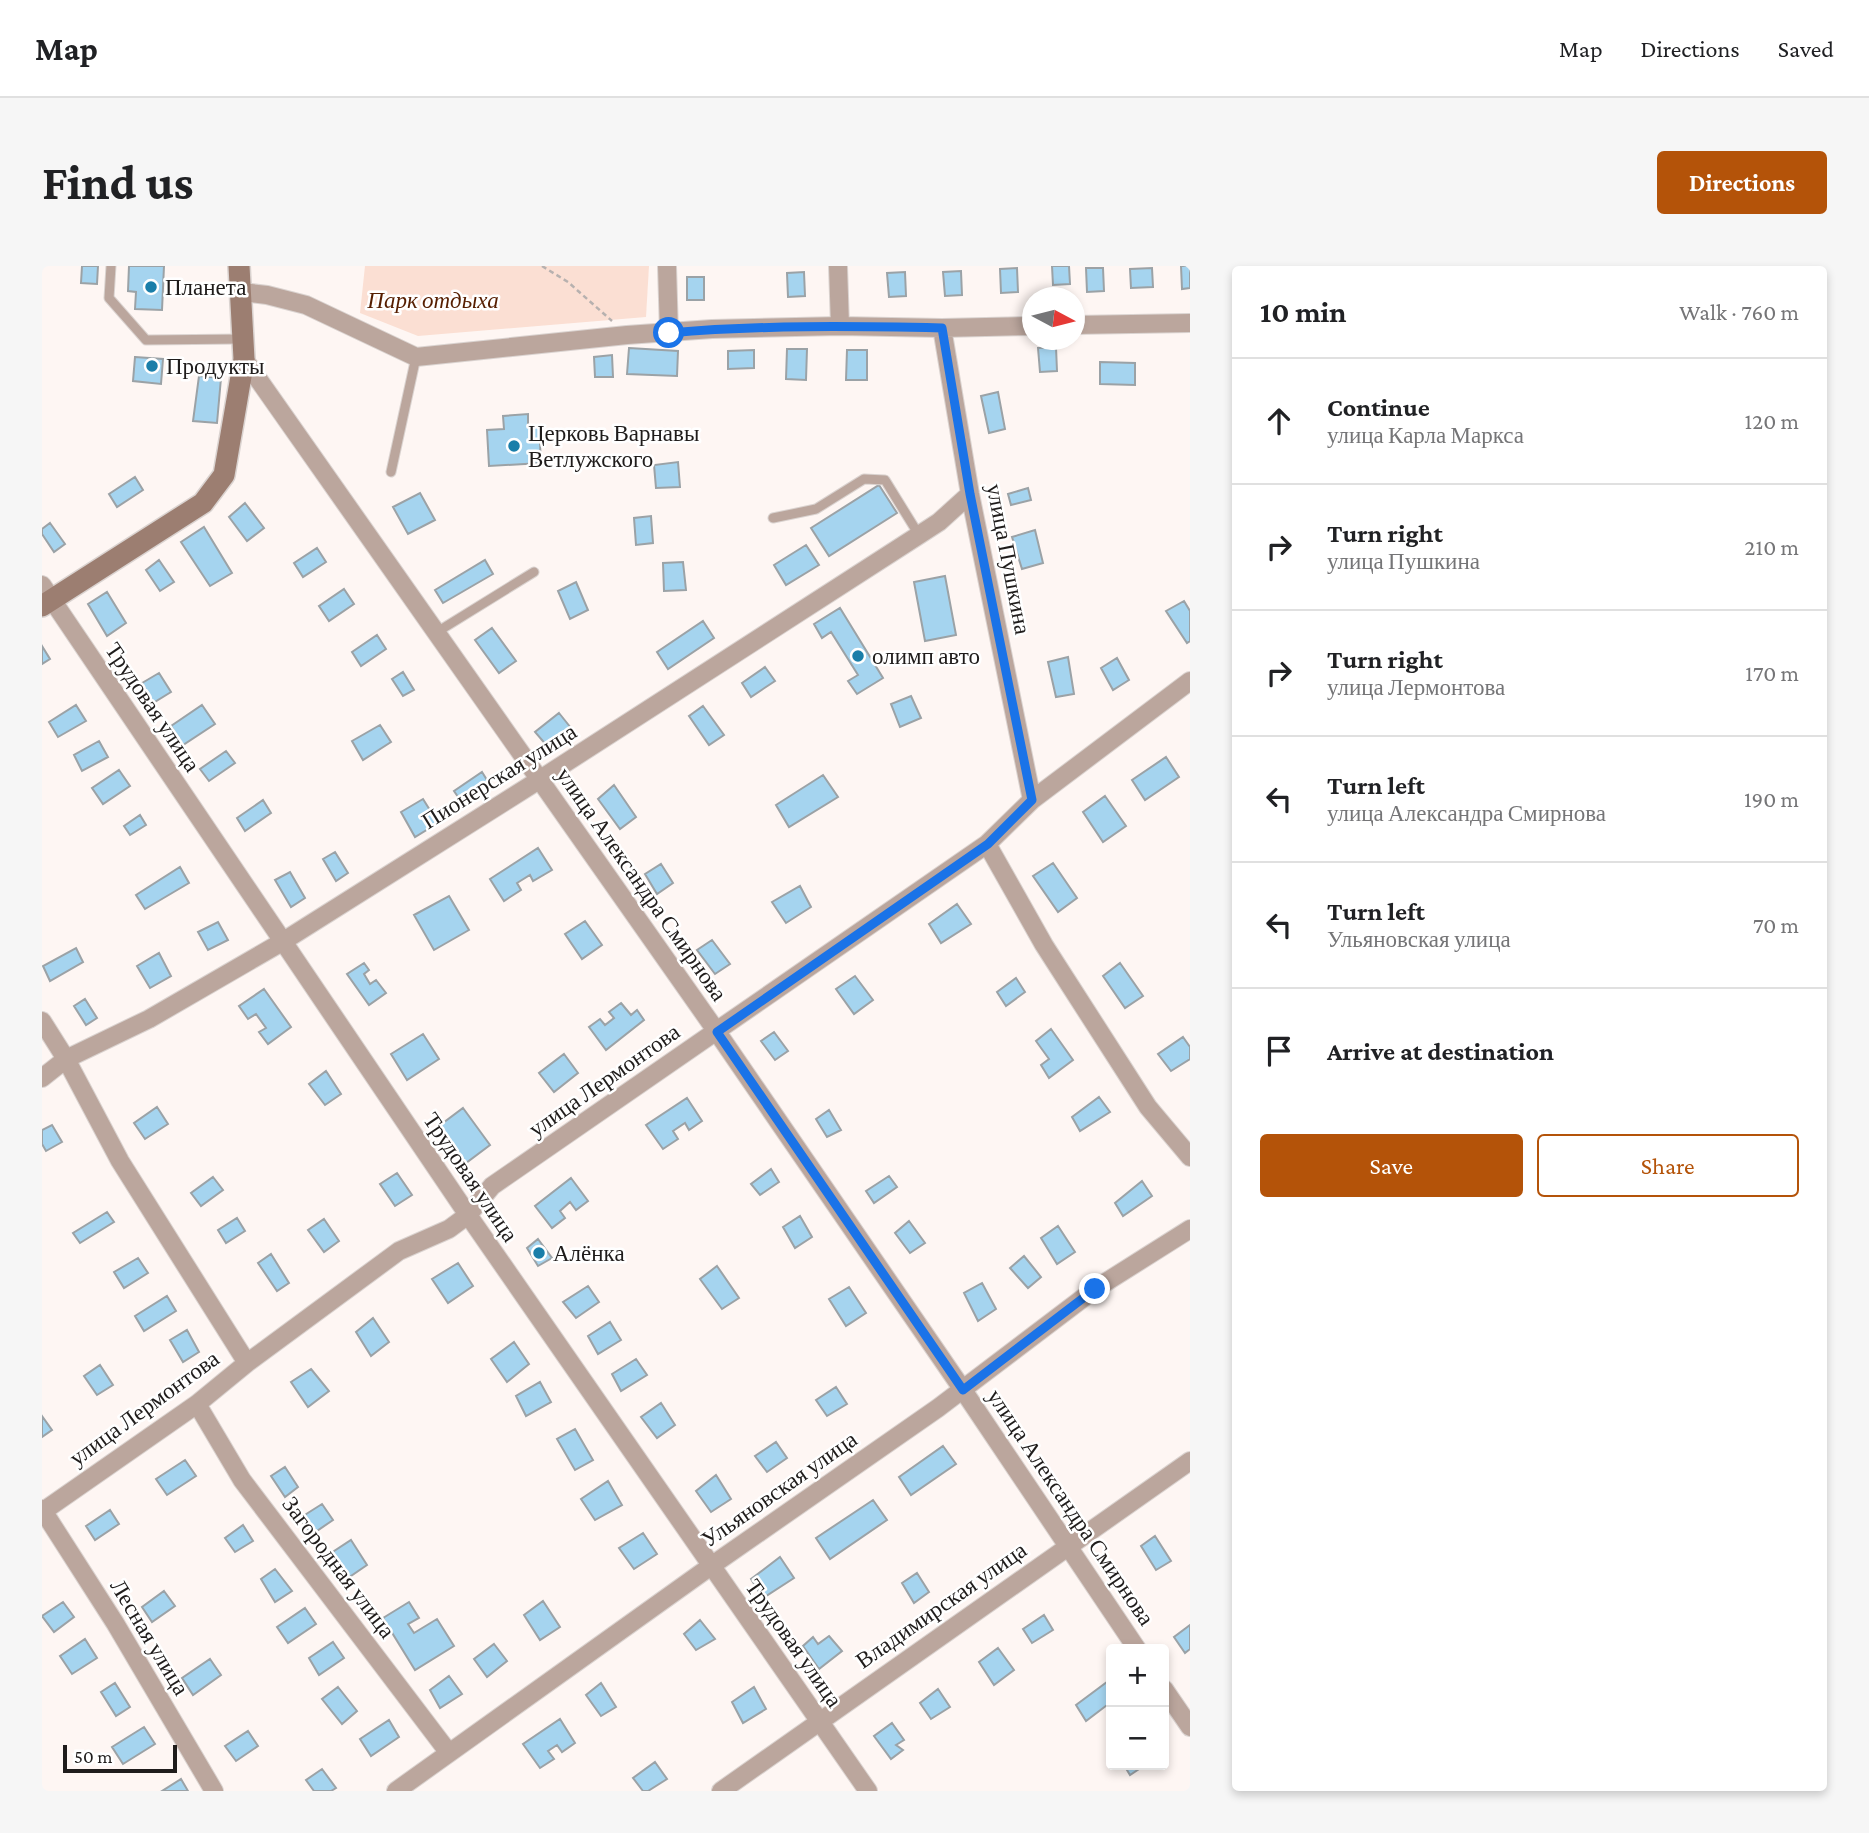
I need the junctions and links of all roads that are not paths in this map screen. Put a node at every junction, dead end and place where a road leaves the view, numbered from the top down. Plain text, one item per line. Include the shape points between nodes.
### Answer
1 (111, 266) edge
2 (239, 266) edge
3 (667, 266) edge
4 (838, 266) edge
5 (242, 292) junction
6 (1190, 323) edge
7 (1085, 325) edge
8 (840, 326) junction
9 (1022, 326) edge
10 (942, 328) junction
11 (669, 333) junction
12 (243, 349) junction
13 (416, 356) junction
14 (391, 472) dead end
15 (970, 494) junction
16 (773, 518) dead end
17 (919, 535) junction
18 (534, 572) dead end
19 (45, 597) edge
20 (437, 632) junction
21 (1190, 681) edge
22 (539, 780) junction
23 (1032, 800) junction
24 (988, 844) junction
25 (282, 942) junction
26 (42, 1021) edge
27 (717, 1032) junction
28 (66, 1059) junction
29 (42, 1078) edge
30 (1190, 1157) edge
31 (468, 1216) junction
32 (1190, 1229) edge
33 (247, 1363) junction
34 (963, 1390) junction
35 (197, 1404) junction
36 (1190, 1461) edge
37 (42, 1511) edge
38 (1067, 1546) junction
39 (711, 1566) junction
40 (1134, 1644) edge
41 (1169, 1696) edge
42 (818, 1721) junction
43 (1190, 1727) edge
44 (449, 1753) junction
45 (214, 1791) edge
46 (396, 1791) edge
47 (721, 1791) edge
48 (868, 1791) edge

1 - 12 lane via 109,298 146,340
2 - 5 street
3 - 11 street
4 - 8 street
5 - 12 street
5 - 13 street via 306,305
6 - 7 street
8 - 10 street
8 - 11 street
9 - 10 street
10 - 15 street, улица Пушкина
11 - 13 street
12 - 19 street via 224,475 203,503
12 - 20 street, улица Александра Смирнова
13 - 14 lane
15 - 17 street, Пионерская улица
15 - 23 street, улица Пушкина
16 - 17 lane via 816,509 864,478 885,480
17 - 22 street, Пионерская улица
18 - 20 lane
19 - 25 street, Трудовая улица
20 - 22 street, улица Александра Смирнова
21 - 23 street, улица Лермонтова
22 - 25 street, Пионерская улица
22 - 27 street, улица Александра Смирнова
23 - 24 street, улица Лермонтова
24 - 27 street, улица Лермонтова
24 - 30 street via 1044,945 1148,1107
25 - 28 street, Пионерская улица via 149,1019
25 - 31 street, Трудовая улица
26 - 28 street
27 - 31 street, улица Лермонтова via 492,1186
27 - 34 street, улица Александра Смирнова
28 - 29 street, Пионерская улица
28 - 33 street via 120,1161
31 - 33 street, улица Лермонтова via 399,1251
31 - 39 street, Трудовая улица
32 - 34 street, Ульяновская улица via 1095,1289
33 - 35 street, улица Лермонтова
34 - 38 street, улица Александра Смирнова
34 - 39 street, Ульяновская улица
35 - 37 street, улица Лермонтова
35 - 44 street, Загородная улица via 242,1480
36 - 38 street, Владимирская улица
37 - 45 street, Лесная улица via 115,1623
38 - 40 street, улица Александра Смирнова
38 - 42 street, Владимирская улица
39 - 42 street, Трудовая улица
39 - 44 street, Ульяновская улица
41 - 43 street
42 - 47 street, Владимирская улица
42 - 48 street, Трудовая улица
44 - 46 street, Ульяновская улица

